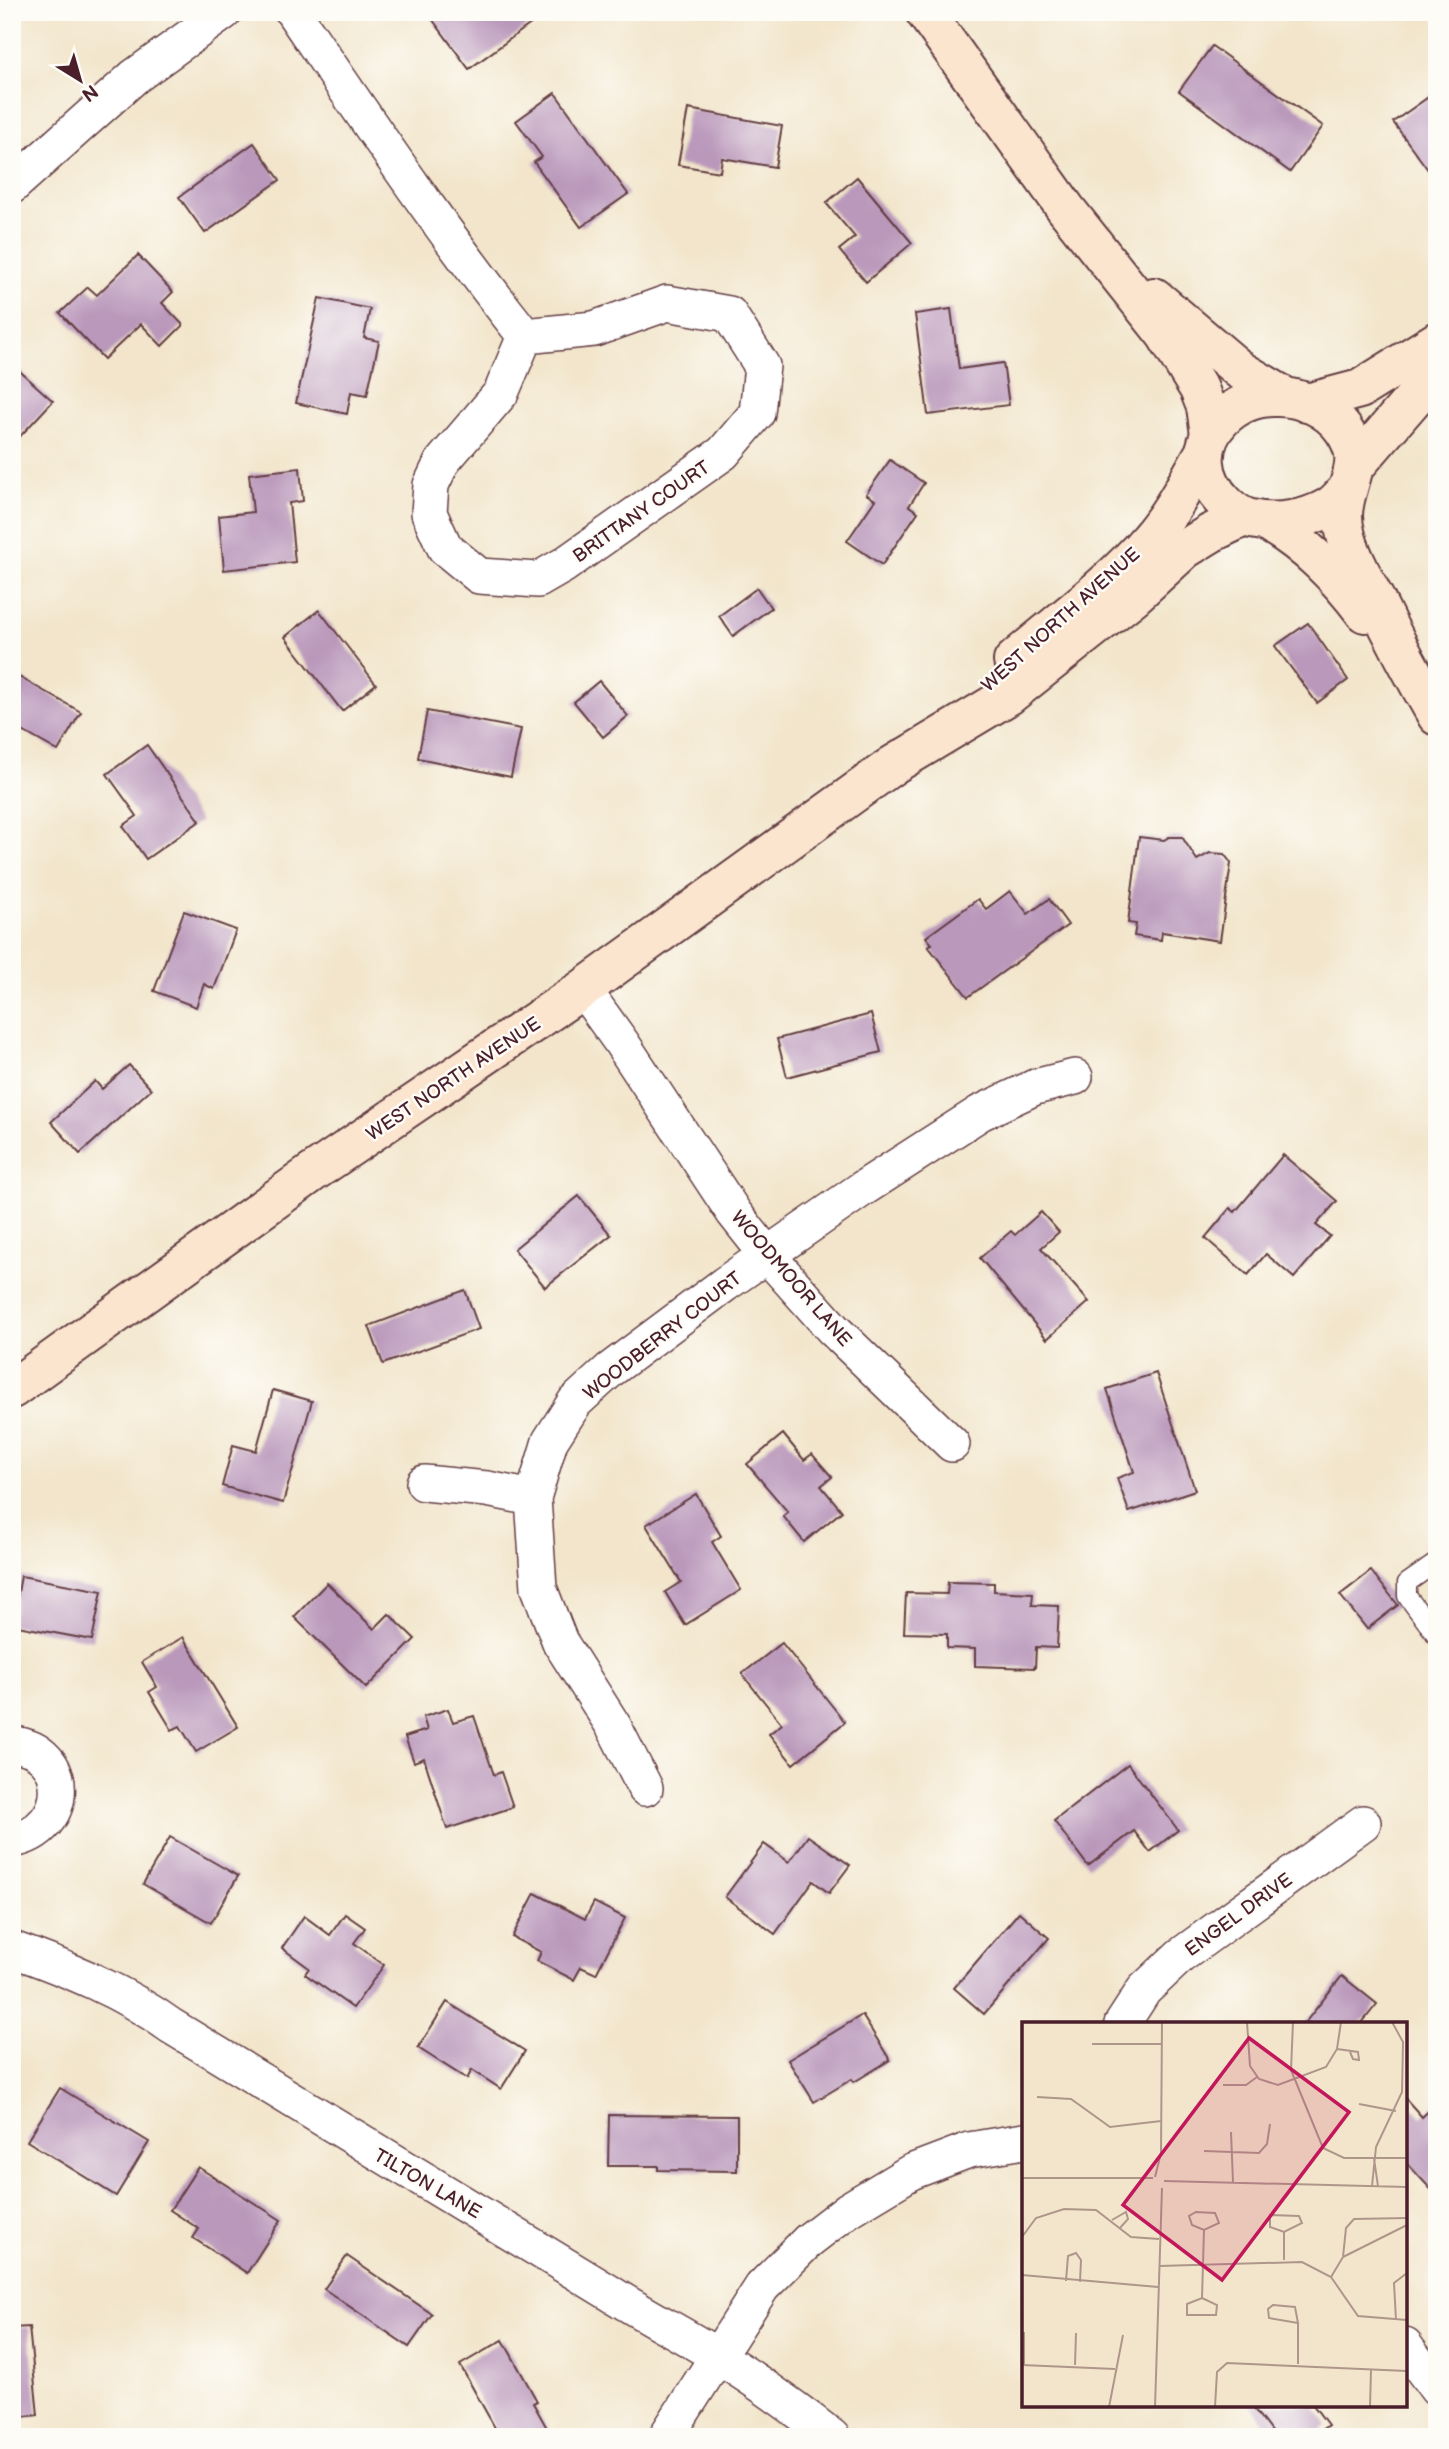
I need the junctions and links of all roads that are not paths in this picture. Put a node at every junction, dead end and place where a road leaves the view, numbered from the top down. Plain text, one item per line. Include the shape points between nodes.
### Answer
1 (224, 12) edge
2 (293, 12) edge
3 (925, 12) edge
4 (12, 186) edge
5 (1102, 254) junction
6 (524, 336) junction
7 (1437, 341) edge
8 (1437, 380) edge
9 (1295, 400) junction
10 (1207, 444) junction
11 (1352, 477) junction
12 (1256, 520) junction
13 (1406, 663) junction
14 (1437, 716) edge
15 (893, 765) junction
16 (583, 989) junction
17 (1075, 1077) dead end
18 (768, 1256) junction
19 (12, 1389) edge
20 (952, 1444) dead end
21 (424, 1483) dead end
22 (533, 1498) junction
23 (1437, 1562) edge
24 (1437, 1636) edge
25 (12, 1744) edge
26 (645, 1788) dead end
27 (1363, 1823) dead end
28 (12, 1840) edge
29 (12, 1950) edge
30 (1124, 2020) edge
31 (1022, 2141) edge
32 (1407, 2349) edge
33 (718, 2356) junction
34 (1437, 2389) edge
35 (666, 2437) edge
36 (832, 2437) edge

1 - 4 street via 134,77
2 - 6 street
3 - 5 main road
5 - 9 main road via 1240,370
5 - 10 main road via 1166,335 1195,381 1206,407
6 - 6 street, BRITTANY COURT via 500,393 442,462 431,485 429,513 445,548 479,576 538,580 556,570 723,453 757,413 762,366 729,314 667,303 594,329
7 - 9 main road via 1360,388
8 - 11 main road via 1414,398
9 - 10 main road via 1262,397 1247,402 1227,414
9 - 11 main road via 1322,408 1338,422 1355,455
10 - 12 main road via 1203,465 1208,480 1220,498
10 - 15 main road, WEST NORTH AVENUE via 1169,513 1125,565
11 - 12 main road via 1330,507 1297,520
11 - 13 main road via 1343,515 1348,538
12 - 13 main road via 1292,536 1333,573
12 - 15 main road, WEST NORTH AVENUE via 1211,533 1185,549 1135,596 1008,696
13 - 14 main road
15 - 16 main road, WEST NORTH AVENUE
16 - 18 street, WOODMOOR LANE
16 - 19 main road, WEST NORTH AVENUE via 312,1173
17 - 18 street, WOODBERRY COURT via 1035,1087 980,1113
18 - 20 street, WOODMOOR LANE via 833,1329
18 - 22 street, WOODBERRY COURT via 620,1362 575,1402 551,1441
21 - 22 street
22 - 26 street, WOODBERRY COURT via 539,1588 560,1642 614,1727
23 - 24 lane via 1407,1583 1408,1596
25 - 28 street via 31,1748 44,1758 58,1786 51,1817 40,1829
27 - 30 street, ENGEL DRIVE via 1180,1956 1144,1990
29 - 33 street, TILTON LANE via 62,1967 141,2005 369,2148
31 - 33 street via 969,2150 911,2172 848,2210 809,2240 762,2287
32 - 34 street
33 - 35 street
33 - 36 street, TILTON LANE

